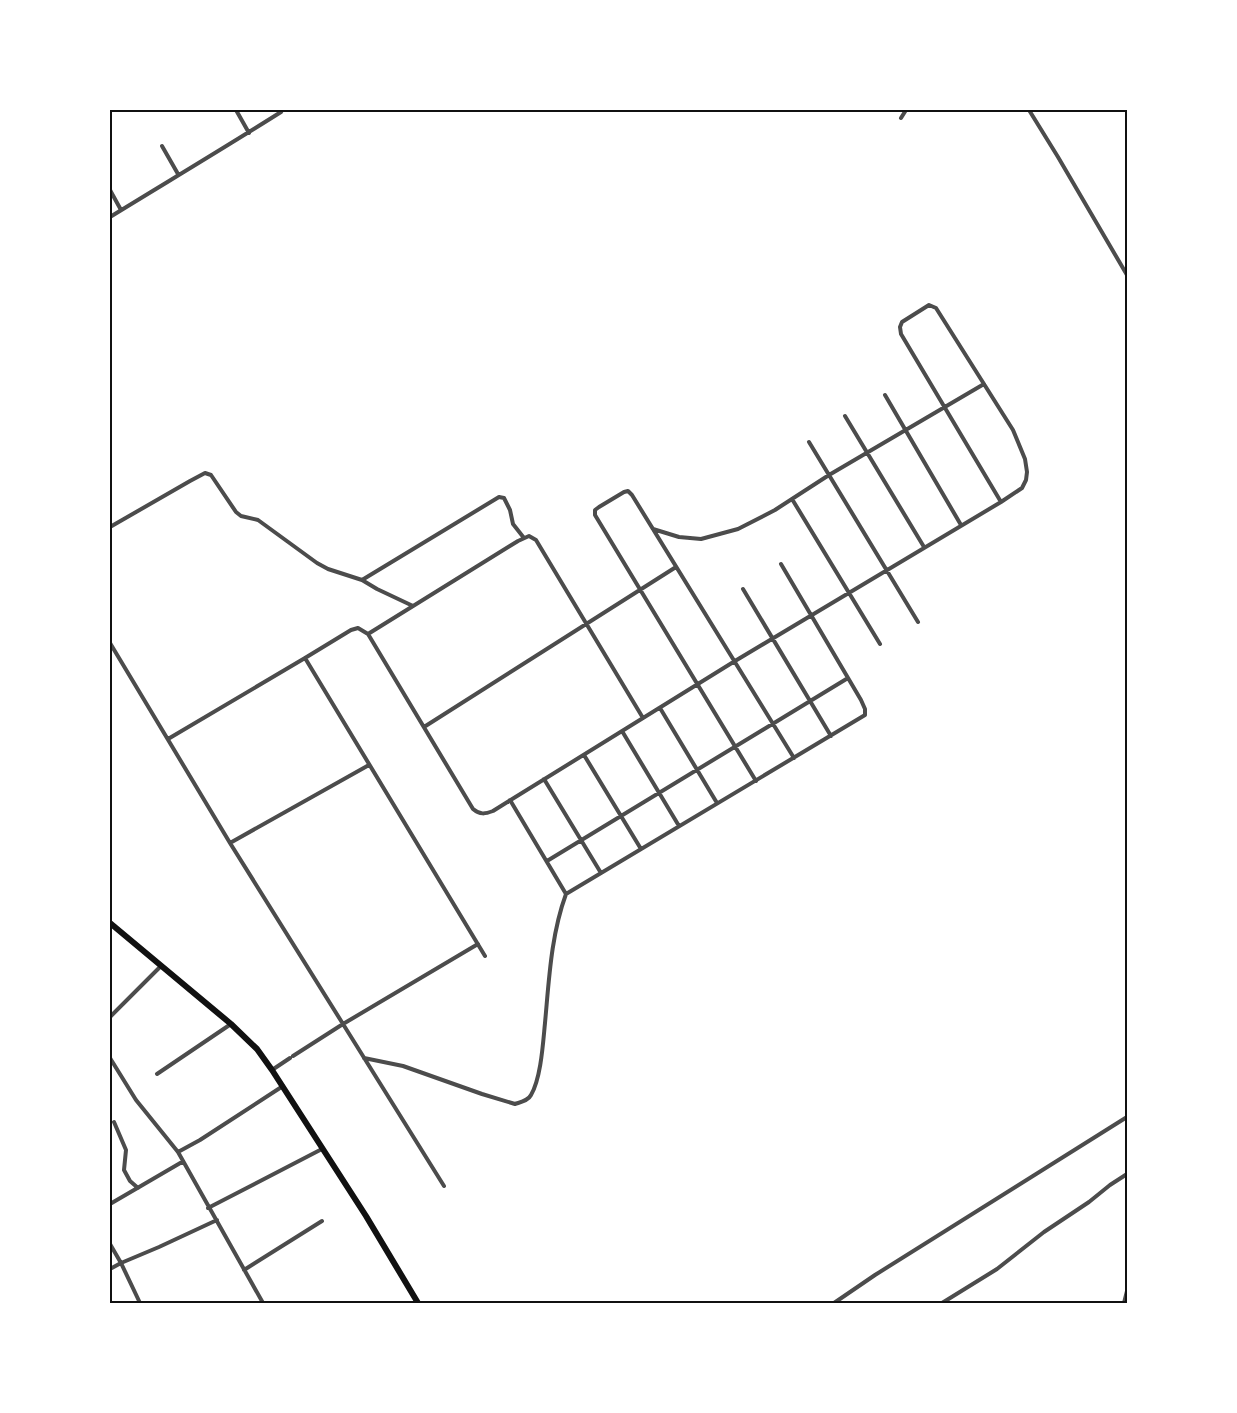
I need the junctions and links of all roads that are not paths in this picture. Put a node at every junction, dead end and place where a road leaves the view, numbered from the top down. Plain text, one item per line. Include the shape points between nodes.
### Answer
1 (236, 110) edge
2 (282, 110) edge
3 (906, 110) edge
4 (1029, 110) edge
5 (901, 118) dead end
6 (249, 133) junction
7 (162, 146) dead end
8 (178, 174) junction
9 (110, 190) edge
10 (122, 210) junction
11 (110, 217) edge
12 (1127, 275) edge
13 (984, 384) junction
14 (885, 395) dead end
15 (945, 407) junction
16 (846, 416) dead end
17 (906, 430) junction
18 (809, 442) dead end
19 (868, 452) junction
20 (830, 475) junction
21 (792, 500) junction
22 (1001, 502) junction
23 (961, 525) junction
24 (110, 527) edge
25 (653, 529) junction
26 (524, 538) junction
27 (924, 547) junction
28 (781, 564) dead end
29 (676, 567) junction
30 (887, 569) junction
31 (362, 580) junction
32 (640, 589) junction
33 (743, 590) dead end
34 (849, 592) junction
35 (413, 606) junction
36 (811, 615) junction
37 (918, 622) dead end
38 (586, 624) junction
39 (368, 634) junction
40 (772, 638) junction
41 (110, 643) edge
42 (880, 644) dead end
43 (305, 658) junction
44 (735, 660) junction
45 (848, 678) junction
46 (697, 685) junction
47 (810, 701) junction
48 (660, 708) junction
49 (643, 718) junction
50 (774, 724) junction
51 (424, 727) junction
52 (622, 731) junction
53 (830, 736) junction
54 (168, 739) junction
55 (735, 747) junction
56 (584, 755) junction
57 (794, 758) junction
58 (369, 765) junction
59 (697, 770) junction
60 (544, 779) junction
61 (756, 780) junction
62 (659, 793) junction
63 (510, 800) junction
64 (718, 803) junction
65 (621, 816) junction
66 (679, 826) junction
67 (582, 840) junction
68 (230, 843) junction
69 (641, 850) junction
70 (547, 862) junction
71 (601, 873) junction
72 (566, 894) junction
73 (111, 927) edge
74 (478, 944) junction
75 (485, 956) dead end
76 (161, 966) junction
77 (110, 1017) edge
78 (232, 1024) junction
79 (343, 1024) junction
80 (110, 1058) edge
81 (364, 1058) junction
82 (272, 1070) junction
83 (157, 1074) dead end
84 (283, 1086) junction
85 (1127, 1117) edge
86 (114, 1122) dead end
87 (322, 1149) junction
88 (178, 1152) junction
89 (182, 1162) junction
90 (1127, 1174) edge
91 (444, 1186) dead end
92 (138, 1188) junction
93 (110, 1204) edge
94 (208, 1208) junction
95 (217, 1220) junction
96 (322, 1221) dead end
97 (110, 1244) edge
98 (121, 1263) junction
99 (110, 1269) edge
100 (244, 1270) junction
101 (1127, 1291) edge
102 (140, 1303) edge
103 (263, 1303) edge
104 (418, 1303) edge
105 (834, 1303) edge
106 (942, 1303) edge
107 (1124, 1303) edge

1 - 6 street
2 - 6 street
3 - 5 street
4 - 12 street
6 - 8 street
7 - 8 street
8 - 10 street
9 - 10 street
10 - 11 street
13 - 15 street
13 - 15 street via 936,308 929,305 902,322 900,328
13 - 22 street via 1013,430 1027,472 1022,488
14 - 17 street
15 - 17 street
15 - 22 street
16 - 19 street
17 - 19 street
17 - 23 street
18 - 20 street
19 - 20 street
19 - 27 street
20 - 21 street
20 - 30 street
21 - 25 street via 738,529 701,539 679,537
21 - 34 street
22 - 23 street
23 - 27 street
24 - 31 street via 208,473 241,516 258,520 316,563
25 - 29 street
25 - 32 street via 628,491 595,510
26 - 31 street via 513,524 504,498 499,497
26 - 35 street
26 - 38 street via 529,536 536,540
27 - 30 street
28 - 36 street
29 - 32 street
29 - 44 street
30 - 34 street
30 - 37 street
31 - 35 street
32 - 38 street
32 - 46 street
33 - 40 street
34 - 36 street
34 - 42 street
35 - 39 street
36 - 40 street
36 - 45 street
38 - 49 street
38 - 51 street
39 - 43 street via 358,628 352,630
39 - 51 street
40 - 44 street
40 - 47 street
41 - 54 street
43 - 54 street
43 - 58 street
44 - 46 street
44 - 50 street
45 - 47 street
45 - 53 street via 861,700 865,715
46 - 48 street
46 - 55 street
47 - 50 street
47 - 53 street
48 - 49 street
48 - 59 street
49 - 52 street
50 - 55 street
50 - 57 street
51 - 63 street via 473,809 484,814
52 - 56 street
52 - 62 street
53 - 57 street
54 - 68 street
55 - 59 street
55 - 61 street
56 - 60 street
56 - 65 street
57 - 61 street
58 - 68 street
58 - 74 street
59 - 62 street
59 - 64 street
60 - 63 street
60 - 67 street
61 - 64 street
62 - 65 street
62 - 66 street
63 - 70 street
64 - 66 street
65 - 67 street
65 - 69 street
66 - 69 street
67 - 70 street
67 - 71 street
68 - 79 street
69 - 71 street
70 - 72 street
71 - 72 street
72 - 81 street via 554,942 536,1086 530,1097 515,1104 403,1066
73 - 76 highway
74 - 75 street
74 - 79 street
76 - 77 street
76 - 78 highway
78 - 82 highway
78 - 83 street
79 - 81 street
79 - 82 street
80 - 88 street via 136,1100
81 - 91 street
82 - 84 highway
84 - 87 highway
84 - 88 street
85 - 105 street
86 - 92 street via 126,1150 124,1170 130,1182
87 - 94 street
87 - 104 highway
88 - 89 street
89 - 92 street
89 - 94 street
90 - 106 street via 997,1269
92 - 93 street
94 - 95 street
95 - 98 street
95 - 100 street
96 - 100 street
97 - 98 street
98 - 99 street
98 - 102 street
100 - 103 street
101 - 107 street

